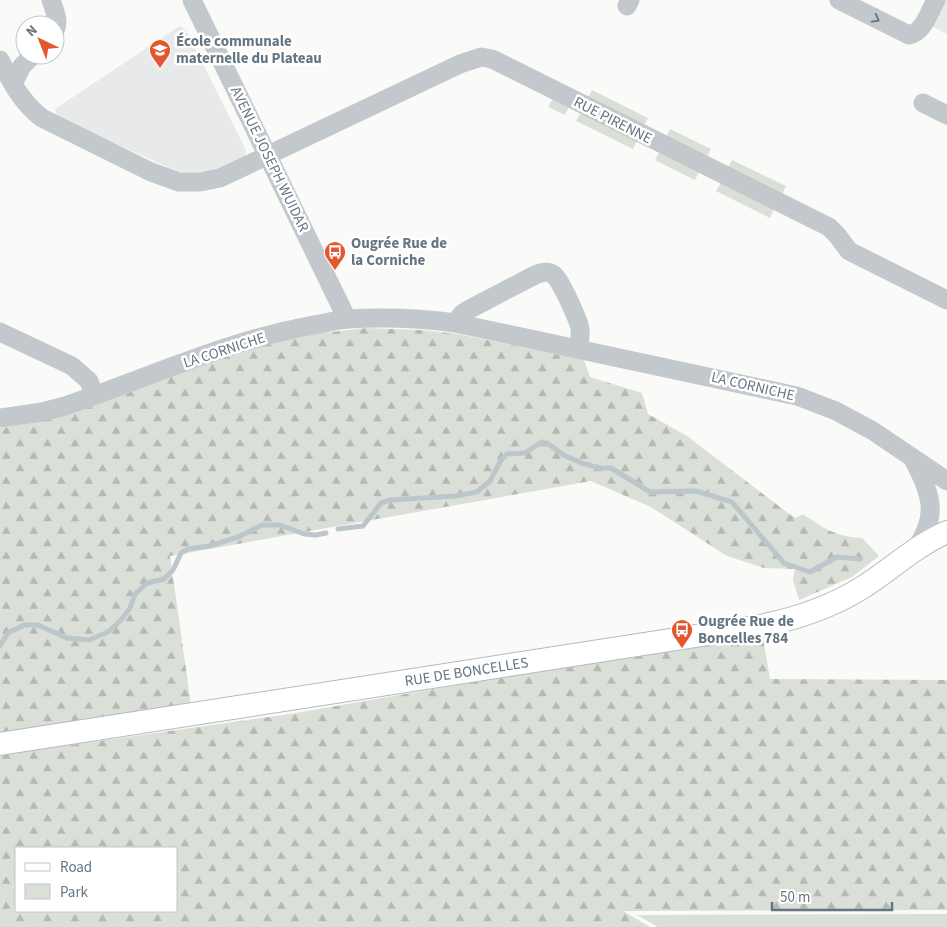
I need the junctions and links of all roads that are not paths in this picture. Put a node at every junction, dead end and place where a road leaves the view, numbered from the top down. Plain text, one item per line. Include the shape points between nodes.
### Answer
1 (51, 0) edge
2 (192, 0) edge
3 (839, 0) edge
4 (936, 0) edge
5 (55, 15) edge
6 (0, 60) edge
7 (23, 65) edge
8 (13, 84) junction
9 (922, 103) dead end
10 (947, 115) edge
11 (268, 156) junction
12 (947, 300) edge
13 (347, 319) junction
14 (455, 322) junction
15 (0, 332) edge
16 (578, 349) junction
17 (94, 395) junction
18 (0, 418) edge
19 (914, 460) junction
20 (947, 481) edge
21 (931, 506) junction
22 (947, 527) edge
23 (947, 532) edge
24 (916, 548) junction
25 (0, 744) edge

1 - 5 street
2 - 11 street, AVENUE JOSEPH WUIDAR
3 -> 4 street via 909,35 921,29
6 - 8 street, RUE PIRENNE
7 - 8 street
8 - 11 street, RUE PIRENNE via 27,105 42,118 151,172 179,182 220,178
9 - 10 street
11 - 12 street, RUE PIRENNE via 460,64 482,57 492,59 829,227 849,251
11 - 13 street, AVENUE JOSEPH WUIDAR
13 - 14 street, LA CORNICHE via 420,318
13 - 17 street, LA CORNICHE via 256,338
14 - 16 street, LA CORNICHE
14 - 16 street via 462,314 536,274 549,273 558,278 578,321
15 - 17 street via 78,370 89,382
16 - 19 street, LA CORNICHE via 797,396 858,422
17 - 18 street, LA CORNICHE via 42,412
19 - 20 street, LA CORNICHE
19 - 21 street, LA CORNICHE via 928,488
21 - 22 street, LA CORNICHE
21 - 24 street, LA CORNICHE via 925,534
23 - 24 main road, RUE DE BONCELLES
24 - 25 main road, RUE DE BONCELLES via 860,589 791,620

